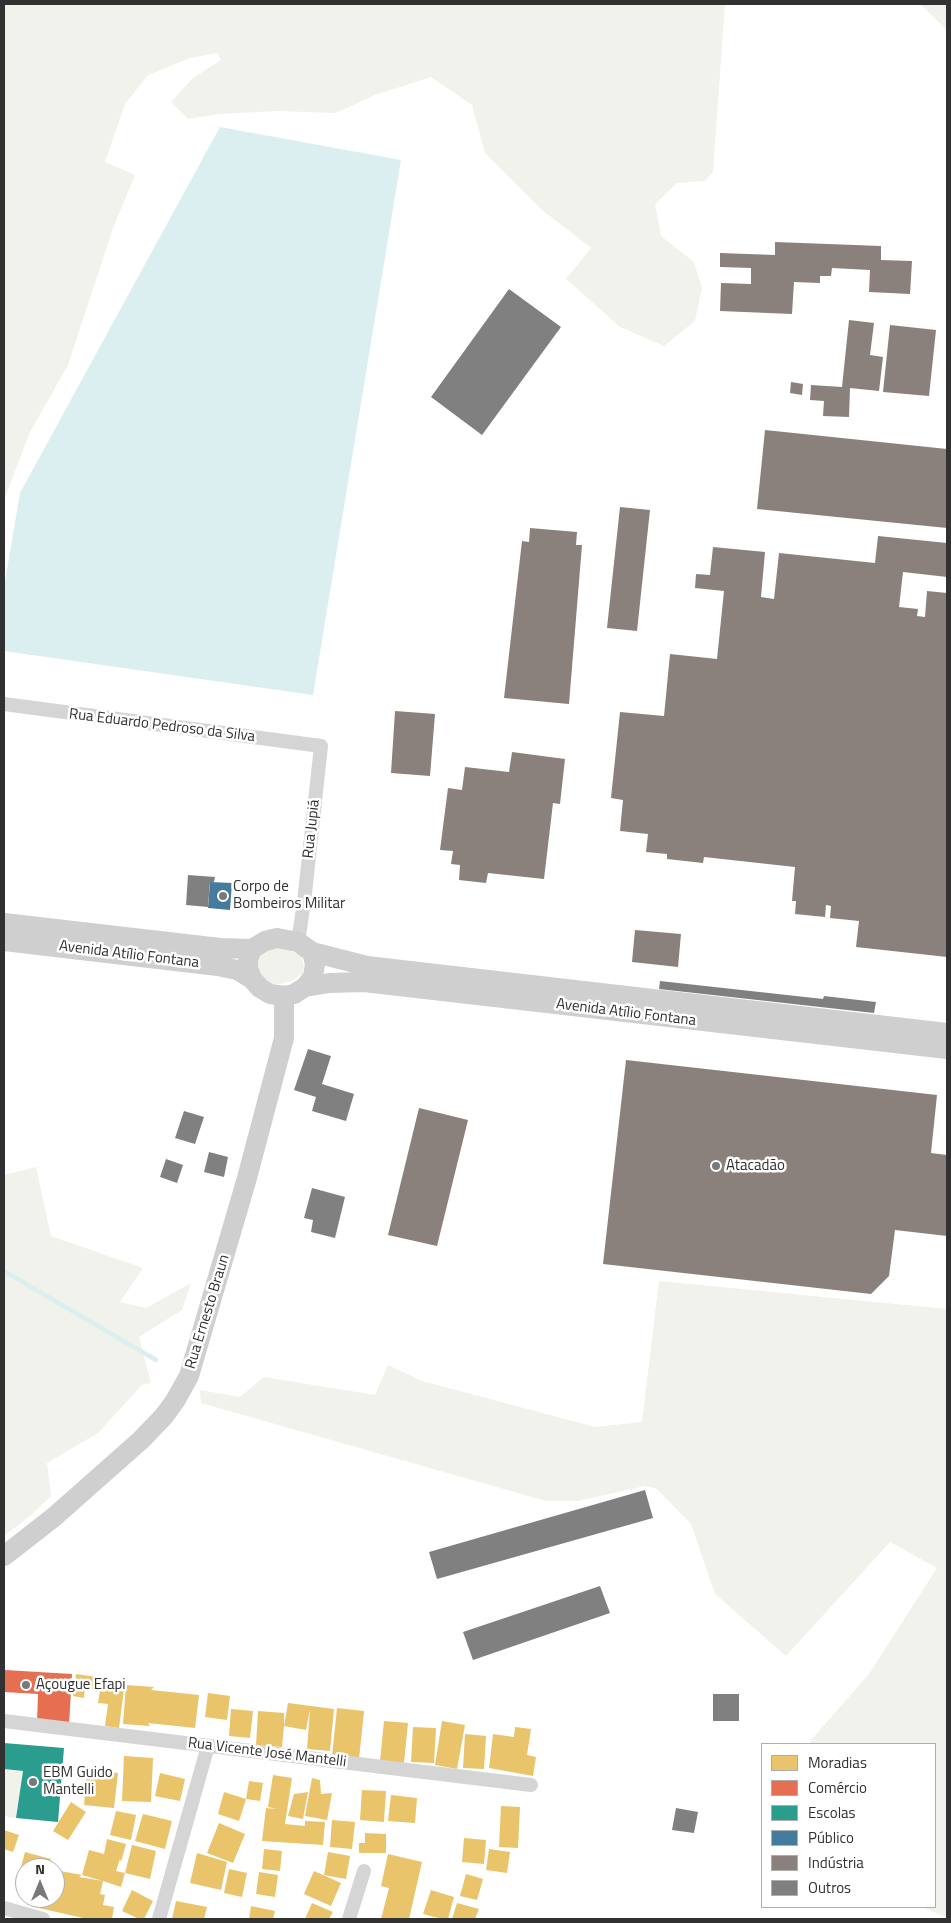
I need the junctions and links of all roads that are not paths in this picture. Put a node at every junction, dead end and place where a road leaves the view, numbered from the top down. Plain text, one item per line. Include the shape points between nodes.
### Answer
1 (4, 704) edge
2 (321, 746) joint
3 (4, 923) edge
4 (4, 940) edge
5 (305, 947) junction
6 (252, 949) junction
7 (252, 979) junction
8 (305, 987) junction
9 (284, 996) junction
10 (947, 1033) edge
11 (947, 1049) edge
12 (4, 1556) edge
13 (4, 1721) edge
14 (208, 1746) junction
15 (531, 1785) dead end
16 (364, 1871) dead end
17 (4, 1908) edge
18 (43, 1919) edge
19 (159, 1919) edge
20 (349, 1919) edge

1 - 2 street, Rua Eduardo Pedroso da Silva
2 - 5 street, Rua Jupiá via 304,902
3 - 6 main road, Avenida Atílio Fontana
4 - 7 main road, Avenida Atílio Fontana via 218,966 236,970
5 - 6 main road via 277,938
5 - 8 main road via 314,964 313,977
5 - 10 main road, Avenida Atílio Fontana via 367,966
6 - 7 main road via 248,959
7 - 9 main road via 270,994
8 - 9 main road
8 - 11 main road, Avenida Atílio Fontana via 364,982
9 - 12 main road, Rua Ernesto Braun via 284,1038 247,1178 186,1382 164,1416 141,1440 54,1517
13 - 14 street, Rua Vicente José Mantelli
14 - 15 street, Rua Vicente José Mantelli
14 - 19 street
16 - 20 street
17 - 18 street

